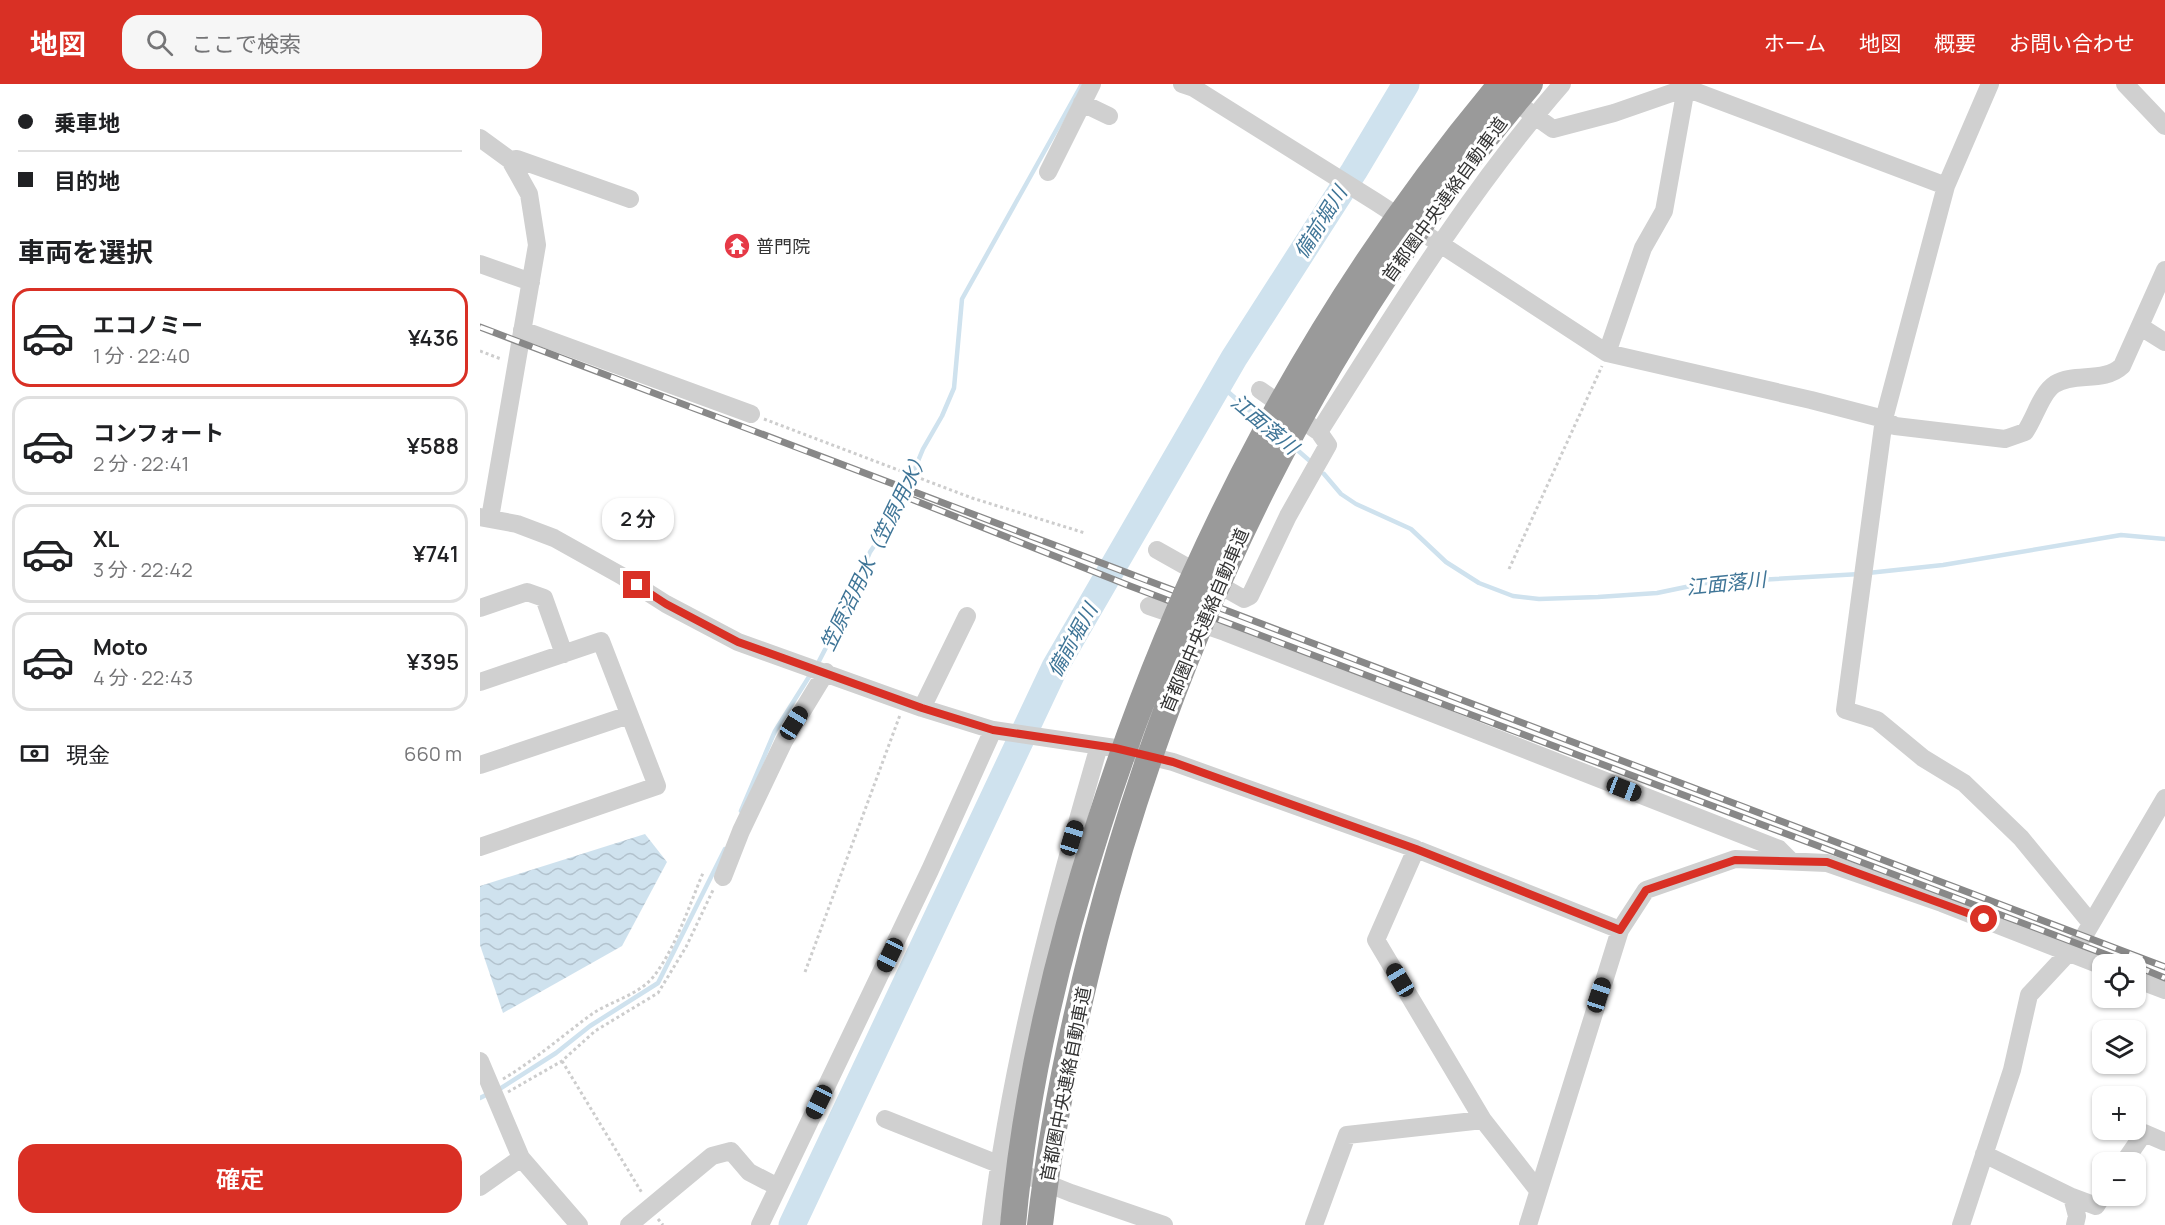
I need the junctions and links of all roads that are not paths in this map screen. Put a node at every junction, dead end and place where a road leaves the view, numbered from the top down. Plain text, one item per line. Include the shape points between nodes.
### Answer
1 (1092, 84) edge
2 (1530, 84) edge
3 (1562, 84) edge
4 (1990, 84) edge
5 (2124, 84) edge
6 (1190, 85) edge
7 (1502, 88) edge
8 (1686, 88) junction
9 (1082, 103) junction
10 (1109, 116) dead end
11 (1534, 116) junction
12 (2165, 126) edge
13 (480, 138) edge
14 (510, 160) junction
15 (1048, 172) dead end
16 (1946, 186) junction
17 (630, 199) dead end
18 (1440, 244) junction
19 (480, 264) edge
20 (2165, 270) edge
21 (531, 282) junction
22 (2141, 327) junction
23 (522, 330) junction
24 (2165, 342) edge
25 (1607, 353) junction
26 (1260, 390) dead end
27 (751, 414) road end
28 (1884, 419) junction
29 (1319, 432) junction
30 (485, 517) edge
31 (1157, 550) dead end
32 (1149, 606) dead end
33 (480, 608) edge
34 (967, 616) dead end
35 (564, 654) junction
36 (818, 669) junction
37 (480, 682) edge
38 (914, 704) junction
39 (628, 715) junction
40 (995, 730) junction
41 (1100, 746) junction
42 (480, 765) edge
43 (2165, 798) edge
44 (480, 847) edge
45 (1416, 849) junction
46 (1791, 861) junction
47 (723, 877) road end
48 (2090, 922) junction
49 (1620, 930) junction
50 (2068, 953) junction
51 (2092, 962) edge
52 (2146, 983) edge
53 (2165, 990) edge
54 (480, 1061) edge
55 (885, 1119) dead end
56 (1484, 1120) junction
57 (2165, 1142) edge
58 (2131, 1152) edge
59 (1984, 1154) junction
60 (521, 1158) junction
61 (998, 1163) junction
62 (480, 1187) edge
63 (778, 1187) junction
64 (1537, 1189) junction
65 (2072, 1197) junction
66 (2092, 1204) edge
67 (579, 1225) edge
68 (629, 1225) edge
69 (760, 1225) edge
70 (991, 1225) edge
71 (1013, 1225) edge
72 (1041, 1225) edge
73 (1164, 1225) edge
74 (1314, 1225) edge
75 (1528, 1225) edge
76 (1961, 1225) edge
77 (2075, 1225) edge

1 - 9 street
2 - 72 highway, 首都圏中央連絡自動車道, bridge via 1440,200 1331,364 1257,500 1189,647 1135,796 1077,1008
3 - 11 street
4 - 16 street
5 - 12 street
6 - 18 street
7 - 11 street
7 - 71 highway, 首都圏中央連絡自動車道, bridge via 1423,183 1310,352 1234,492 1168,636 1112,784 1063,946 1027,1114
8 - 11 street via 1552,129
8 - 16 street
8 - 25 street via 1664,211 1643,248
9 - 10 street
9 - 15 street
11 - 18 street
13 - 14 street
14 - 17 street via 518,159
14 - 21 street via 529,194 533,214 537,244
16 - 28 street
18 - 25 street
18 - 29 street
19 - 21 street
20 - 22 street
21 - 23 street
22 - 24 street
22 - 28 street via 2116,372 2055,384 2032,423 2017,436 2005,439 1895,426
23 - 27 street
23 - 30 street
25 - 28 street
26 - 29 street
28 - 48 street via 1845,710 1877,720 1923,758 1964,783 2020,838
29 - 31 street via 1328,445 1250,596 1244,599
30 - 36 street via 554,538 738,642
32 - 46 street via 1779,849
33 - 35 street via 527,592 544,598
34 - 38 street
35 - 37 street
35 - 39 street via 601,641
36 - 38 street
36 - 47 street
38 - 40 street
39 - 42 street
39 - 44 street via 657,786
40 - 41 street
40 - 63 street
41 - 45 street via 1173,762
41 - 61 street via 1045,936
43 - 48 street
45 - 49 street
45 - 56 street via 1376,940
46 - 49 street via 1735,860 1646,890
46 - 50 street via 1827,862
48 - 50 street
49 - 64 street
50 - 51 street
50 - 59 street via 2029,995 2012,1070
52 - 53 street
54 - 60 street via 497,1091
55 - 61 street
56 - 64 street
56 - 74 street via 1347,1136
57 - 58 street via 2144,1133
59 - 65 street
59 - 76 street
60 - 62 street
60 - 67 street
61 - 70 street
61 - 73 street
63 - 68 street via 749,1172 731,1151 724,1151 712,1156
63 - 69 street
64 - 75 street
65 - 66 street
65 - 77 street

